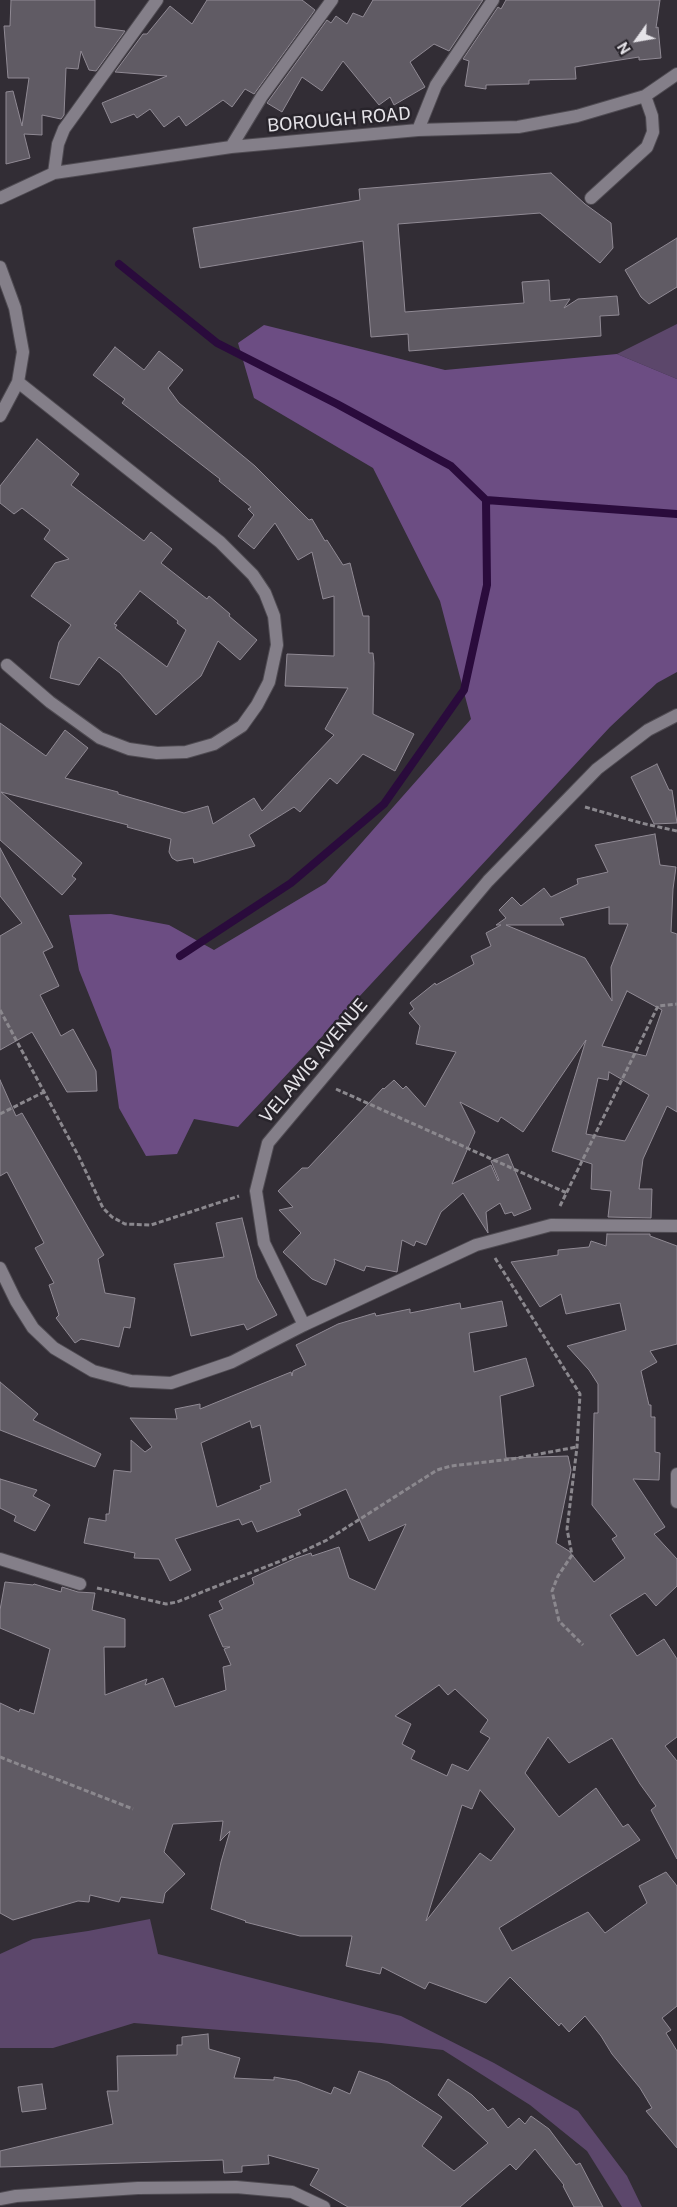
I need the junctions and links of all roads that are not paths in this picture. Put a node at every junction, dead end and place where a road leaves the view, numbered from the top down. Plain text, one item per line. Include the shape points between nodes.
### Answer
1 (157, 0) edge
2 (332, 0) edge
3 (493, 0) edge
4 (677, 74) edge
5 (644, 96) junction
6 (418, 130) junction
7 (231, 147) junction
8 (54, 173) junction
9 (0, 198) edge
10 (591, 198) dead end
11 (0, 267) edge
12 (18, 382) junction
13 (0, 416) edge
14 (7, 665) dead end
15 (677, 715) edge
16 (677, 1226) edge
17 (0, 1268) edge
18 (304, 1325) junction
19 (677, 1474) edge
20 (677, 1502) edge
21 (0, 1559) edge
22 (80, 1584) road end
23 (0, 2199) edge
24 (324, 2207) edge

1 - 8 street via 64,129 58,144
2 - 7 street via 262,96
3 - 6 street via 436,85
4 - 5 street, BOROUGH ROAD
5 - 6 street, BOROUGH ROAD via 577,116 518,126
5 - 10 street via 652,116 653,132 647,147
6 - 7 street, BOROUGH ROAD
7 - 8 street, BOROUGH ROAD
8 - 9 street, BOROUGH ROAD
11 - 12 street via 15,308 23,352
12 - 13 street
12 - 14 street via 220,542 253,575 274,616 276,645 268,682 242,726 214,744 186,752 157,753 129,749 100,738 50,702
15 - 18 street, VELAWIG AVENUE via 648,730 597,769 488,881 268,1143 256,1191 264,1243
16 - 18 street via 550,1225 476,1245
17 - 18 street via 33,1328 54,1348 93,1371 131,1381 171,1383 232,1362
19 - 20 street
21 - 22 street
23 - 24 street via 138,2188 236,2187 292,2192

